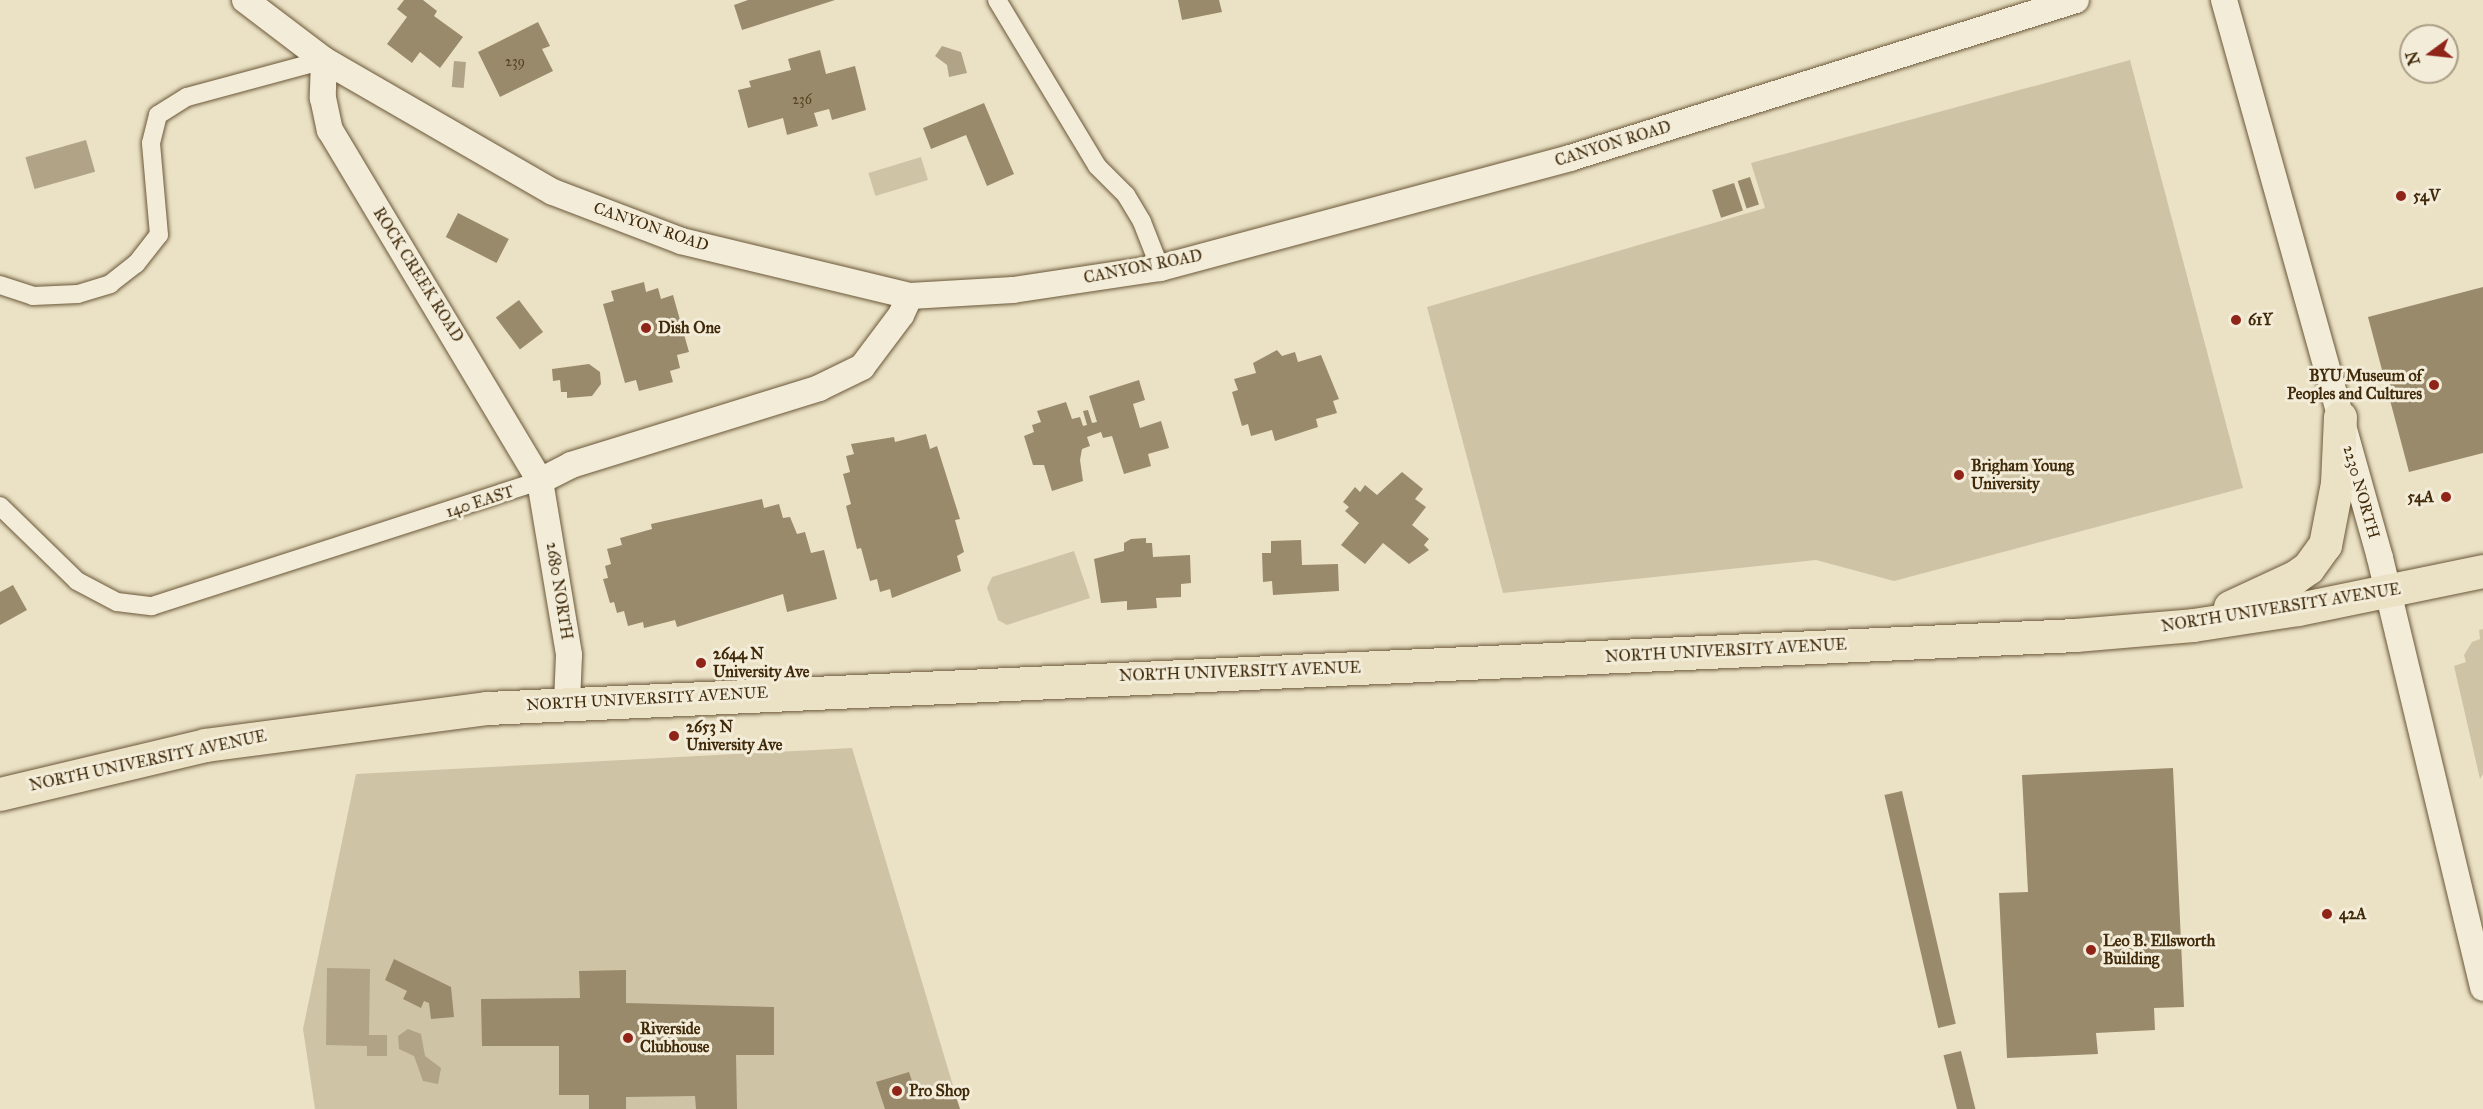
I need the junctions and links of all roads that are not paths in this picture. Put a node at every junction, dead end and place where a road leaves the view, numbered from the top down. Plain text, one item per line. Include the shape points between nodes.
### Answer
1 (245, 0) edge
2 (997, 0) edge
3 (2076, 0) edge
4 (2224, 0) edge
5 (324, 60) junction
6 (1160, 268) junction
7 (0, 285) edge
8 (910, 296) junction
9 (2340, 417) junction
10 (540, 481) junction
11 (0, 506) edge
12 (2483, 571) edge
13 (2388, 592) junction
14 (2169, 627) junction
15 (567, 702) junction
16 (0, 794) edge
17 (2483, 988) edge

1 - 5 main road, CANYON ROAD
2 - 6 street via 1097,166 1126,195 1142,222
3 - 6 main road, CANYON ROAD via 1570,158
4 - 9 main road, 2230 NORTH
5 - 7 street via 188,97 158,115 151,143 159,235 136,264 110,284 33,296
5 - 8 main road, CANYON ROAD via 553,192 681,241
5 - 10 main road, ROCK CREEK ROAD via 323,98 330,130
6 - 8 main road, CANYON ROAD via 1013,290
8 - 10 main road, 140 EAST via 901,315 862,367 819,388 571,465
9 - 13 main road, 2230 NORTH
9 - 14 highway via 2329,534 2308,568 2272,590
10 - 11 street, 140 EAST via 152,606 117,602 77,581
10 - 15 main road, 2680 NORTH via 568,655
12 - 13 highway, NORTH UNIVERSITY AVENUE
13 - 14 highway, NORTH UNIVERSITY AVENUE
13 - 17 main road, 2230 NORTH
14 - 15 highway, NORTH UNIVERSITY AVENUE
15 - 16 highway, NORTH UNIVERSITY AVENUE via 438,713 241,739

